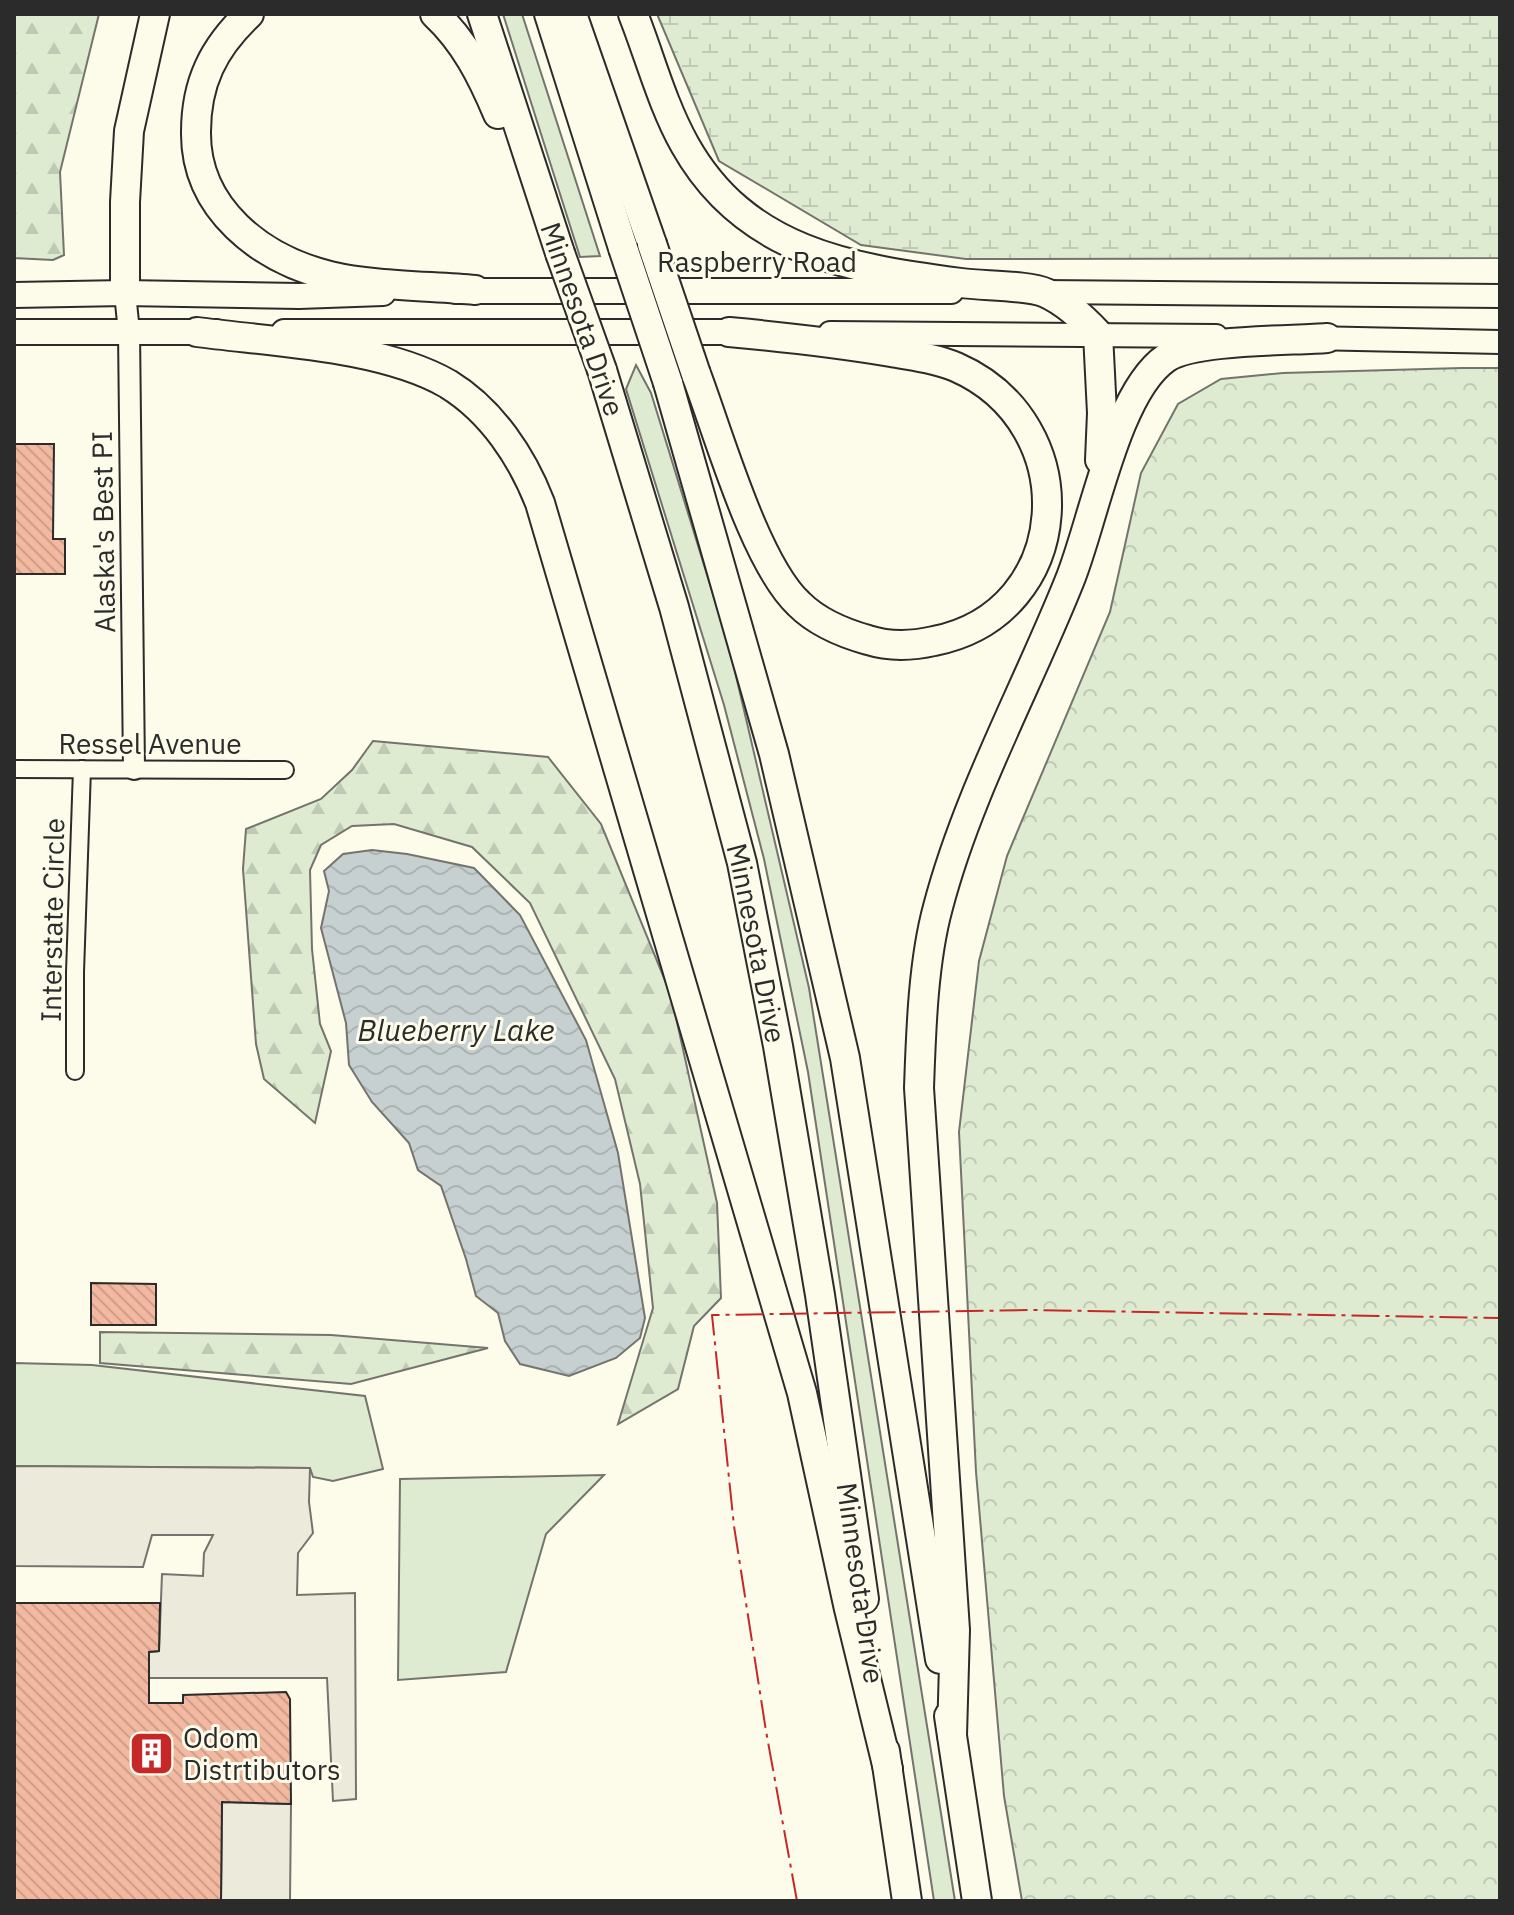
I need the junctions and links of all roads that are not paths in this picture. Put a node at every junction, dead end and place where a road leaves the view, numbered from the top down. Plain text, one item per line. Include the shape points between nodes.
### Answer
1 (155, 14) edge
2 (249, 14) edge
3 (435, 14) edge
4 (482, 14) edge
5 (549, 14) edge
6 (572, 14) edge
7 (633, 14) edge
8 (547, 214) junction
9 (475, 290) junction
10 (1044, 292) junction
11 (125, 293) junction
12 (14, 295) edge
13 (1500, 296) edge
14 (14, 332) edge
15 (129, 332) junction
16 (197, 332) junction
17 (729, 332) junction
18 (1098, 334) junction
19 (1327, 338) junction
20 (1500, 342) edge
21 (1098, 487) junction
22 (14, 769) edge
23 (82, 769) junction
24 (134, 769) junction
25 (285, 770) dead end
26 (75, 1071) dead end
27 (952, 1735) junction
28 (888, 1769) junction
29 (907, 1901) edge
30 (977, 1901) edge

1 - 11 highway via 129,131
2 - 9 highway via 220,46 199,90 196,144 219,208 264,250 306,269 332,277
3 - 8 highway via 477,67
4 - 8 highway, Minnesota Drive
5 - 27 highway, Minnesota Drive, bridge via 668,383 774,754 845,1058
6 - 17 highway, bridge via 696,374 755,531 782,585 827,625 876,643 933,642 991,616 1034,565 1048,517 1042,463 1033,437 1004,398 956,367 921,356
7 - 10 highway via 684,144 736,211 769,234 854,265
8 - 28 highway, Minnesota Drive, bridge via 602,370 674,607 742,863 820,1295
9 - 10 main road, Raspberry Road
9 - 11 main road, Raspberry Road via 299,296
10 - 13 main road, Raspberry Road
10 - 18 highway via 1078,313
11 - 12 main road, Raspberry Road
11 - 15 street, Alaska's Best PI
11 - 16 main road via 147,318
14 - 15 main road
15 - 16 main road
15 - 24 street, Alaska's Best PI
16 - 17 main road
16 - 28 highway via 366,355 447,384 494,425 528,472 802,1393
17 - 18 main road
18 - 19 main road
18 - 21 highway
19 - 20 main road
19 - 21 highway via 1202,346 1168,356 1147,375 1133,400
21 - 27 highway via 1071,579 973,803 937,909 925,991 919,1088 955,1630
22 - 23 street, Ressel Avenue
23 - 24 street, Ressel Avenue
23 - 26 street, Interstate Circle
24 - 25 street, Ressel Avenue
27 - 30 highway, Minnesota Drive
28 - 29 highway, Minnesota Drive

